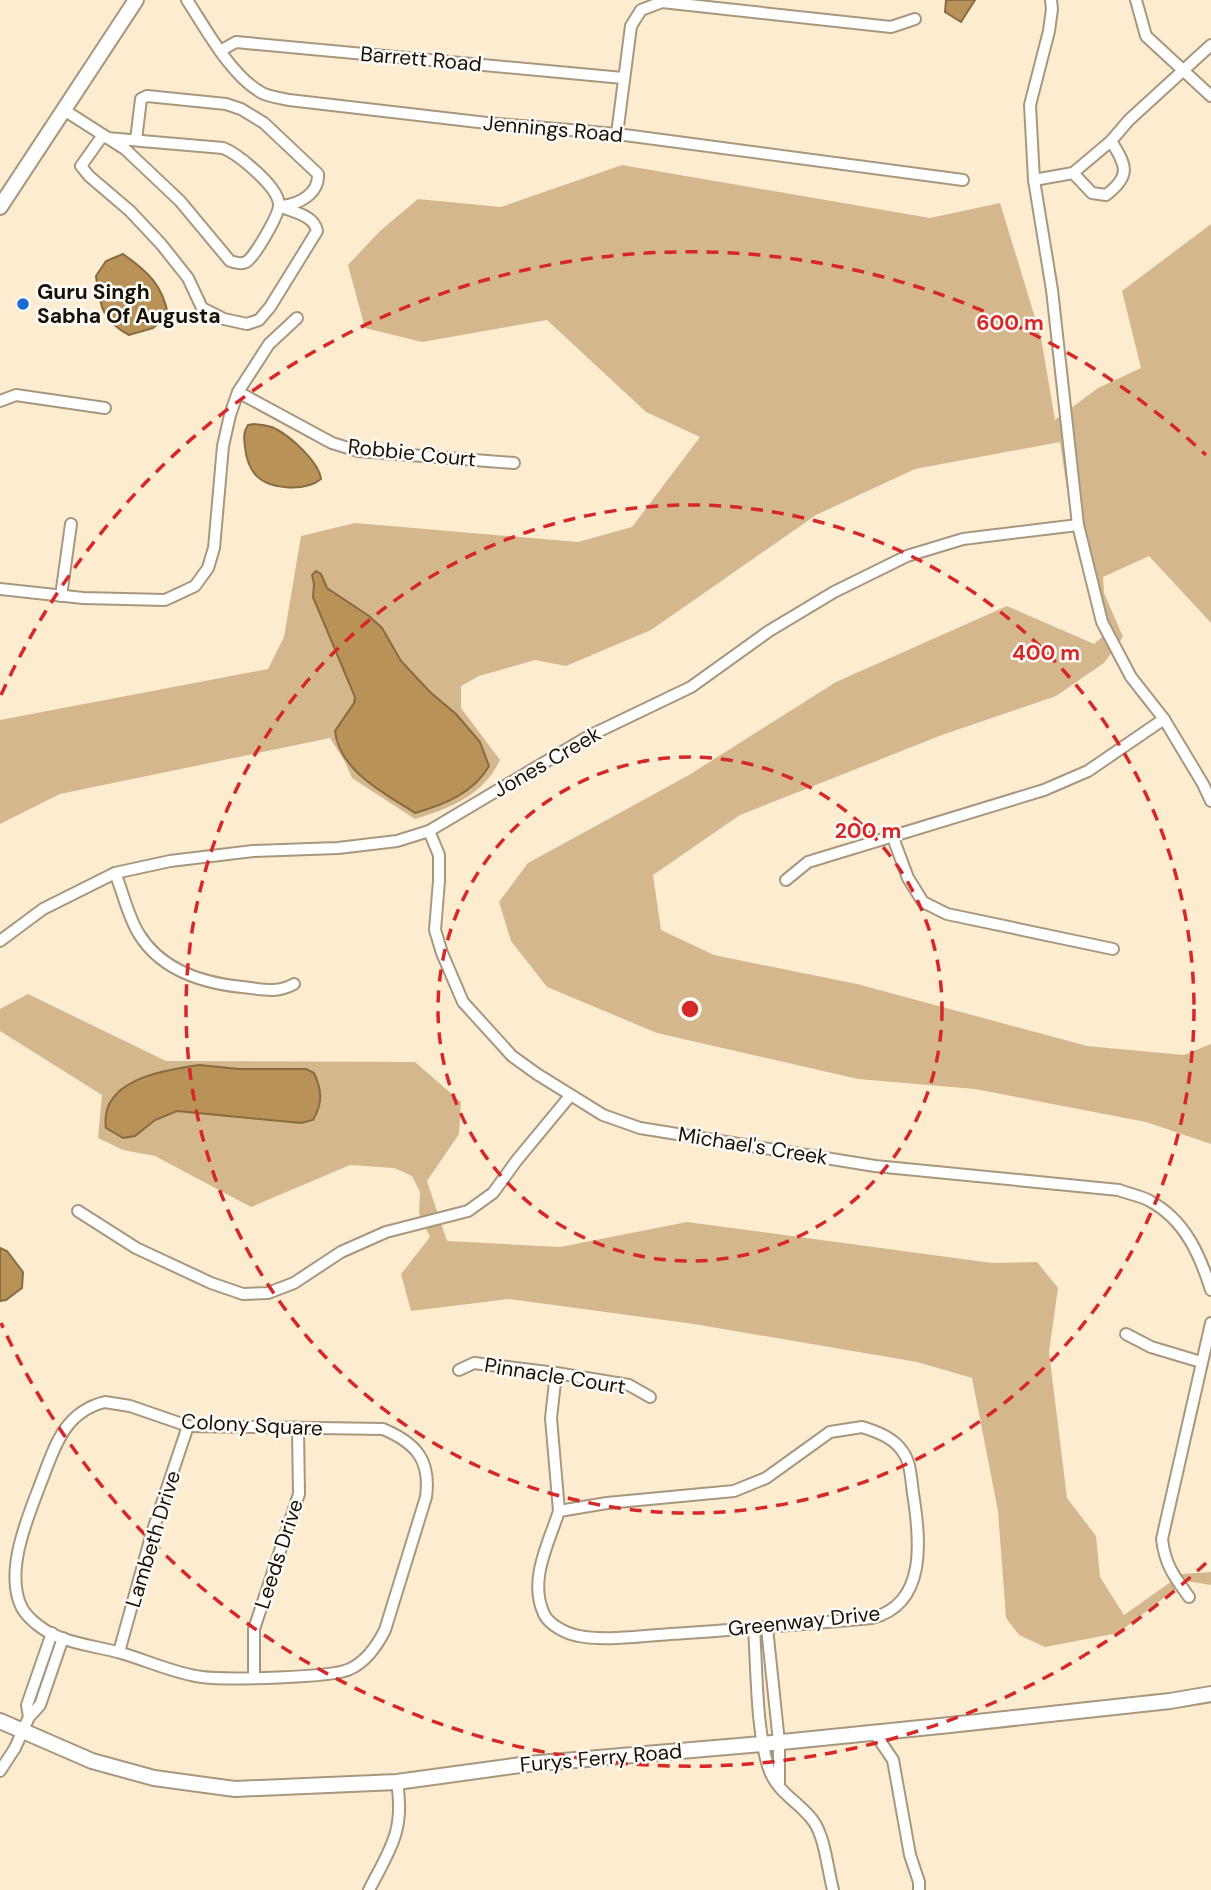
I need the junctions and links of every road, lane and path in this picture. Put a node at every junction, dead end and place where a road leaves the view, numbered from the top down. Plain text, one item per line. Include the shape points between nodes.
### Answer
1 (136, 0) edge
2 (187, 0) edge
3 (1051, 0) edge
4 (1136, 0) edge
5 (915, 19) dead end
6 (220, 51) junction
7 (1208, 53) edge
8 (1184, 71) junction
9 (623, 78) junction
10 (1211, 96) edge
11 (64, 110) junction
12 (617, 134) junction
13 (105, 136) junction
14 (136, 140) junction
15 (1111, 141) junction
16 (1073, 173) junction
17 (964, 180) dead end
18 (1034, 180) junction
19 (279, 206) junction
20 (0, 207) edge
21 (297, 318) dead end
22 (238, 392) junction
23 (0, 401) edge
24 (105, 408) dead end
25 (514, 463) dead end
26 (71, 524) dead end
27 (1078, 526) junction
28 (0, 589) edge
29 (61, 596) junction
30 (1164, 719) junction
31 (1211, 801) edge
32 (429, 831) junction
33 (892, 835) junction
34 (115, 873) junction
35 (786, 880) dead end
36 (0, 941) edge
37 (1113, 949) dead end
38 (294, 984) dead end
39 (570, 1096) junction
40 (78, 1211) dead end
41 (1211, 1290) edge
42 (1211, 1323) edge
43 (1126, 1335) dead end
44 (1200, 1362) junction
45 (459, 1370) dead end
46 (556, 1373) junction
47 (650, 1397) dead end
48 (188, 1426) junction
49 (298, 1429) junction
50 (559, 1511) junction
51 (1189, 1597) dead end
52 (767, 1628) junction
53 (754, 1629) junction
54 (57, 1636) junction
55 (119, 1653) junction
56 (254, 1678) junction
57 (1211, 1694) edge
58 (0, 1721) edge
59 (23, 1731) junction
60 (874, 1732) junction
61 (779, 1742) junction
62 (762, 1744) junction
63 (0, 1772) edge
64 (397, 1782) junction
65 (779, 1786) junction
66 (369, 1890) edge
67 (831, 1890) edge
68 (919, 1890) edge

1 - 11 main road
2 - 6 street, Jennings Road
3 - 18 street via 1049,31 1030,105
4 - 8 street via 1146,36
5 - 9 street via 891,27 662,2 641,10 631,26
6 - 9 street, Barrett Road via 236,42
6 - 12 street, Jennings Road via 263,93 289,100
7 - 8 street
8 - 10 street
8 - 15 street
9 - 12 street
11 - 13 street
11 - 20 main road
12 - 17 street, Jennings Road
13 - 14 street
13 - 19 street via 180,201 230,261 249,261
13 - 19 street via 81,166 161,244 188,278 202,308 215,317 247,324 259,320 317,231 309,218
14 - 19 street via 235,153 276,192
14 - 19 street via 141,99 147,96 241,109 264,123 318,174 312,193 302,201
15 - 16 street
15 - 16 street via 1124,170 1120,184 1106,195 1092,193
16 - 18 street
18 - 27 street via 1052,290
21 - 22 street via 269,344
22 - 25 street, Robbie Court via 332,443 358,451
22 - 29 street via 223,446 214,548 208,568 195,586 165,600
23 - 24 street via 16,396
26 - 29 street
27 - 30 street via 1102,622 1131,677
27 - 32 street, Jones Creek via 963,539 907,556 769,631 691,687 589,736
28 - 29 street
30 - 31 street
30 - 33 street via 1088,771 1044,790
32 - 34 street, Jones Creek via 397,841 239,852
32 - 39 street, Michael's Creek via 439,855 435,930 463,1002 512,1056
33 - 35 street via 808,862
33 - 37 street via 908,878 923,902 947,914
34 - 36 street, Jones Creek via 43,909
34 - 38 street via 138,934 174,969 227,986 281,991
39 - 40 street via 493,1193 468,1211 386,1232 268,1293 243,1294 211,1283 136,1248
39 - 41 street, Michael's Creek via 603,1115 640,1128 875,1166 1119,1190 1150,1202 1171,1217 1202,1260
42 - 44 street
43 - 44 street
44 - 51 street via 1162,1539 1170,1571
45 - 46 street, Pinnacle Court via 474,1363
46 - 47 street, Pinnacle Court via 629,1385
46 - 50 street, Greenway Drive via 551,1418
48 - 49 street, Colony Square
48 - 54 street, Colony Square via 106,1402 80,1413 57,1439 14,1569 22,1608 30,1619
48 - 55 street, Lambeth Drive
49 - 56 street, Leeds Drive via 299,1494 254,1629
49 - 56 street, Colony Square via 383,1429 399,1436 423,1461 426,1497 377,1647 350,1670
50 - 52 street, Greenway Drive via 734,1491 766,1478 830,1432 845,1428 862,1427 893,1441 909,1466 918,1524 917,1567 906,1595 886,1615
50 - 53 street, Greenway Drive via 538,1573 538,1597 545,1616 559,1629 578,1636 632,1636
52 - 53 street, Greenway Drive
52 - 61 street
53 - 62 street
54 - 55 street, Colony Square
54 - 59 street via 40,1705
55 - 56 street, Colony Square via 201,1677
57 - 60 main road, Furys Ferry Road
58 - 59 main road, Furys Ferry Road
59 - 63 street
59 - 64 main road, Furys Ferry Road via 92,1760 154,1778 234,1789
60 - 61 main road, Furys Ferry Road
60 - 68 street via 893,1760
61 - 62 main road, Furys Ferry Road
61 - 65 street
62 - 64 main road, Furys Ferry Road via 528,1764
62 - 65 street via 769,1772
64 - 66 street via 401,1805 395,1842
65 - 67 street via 816,1825

